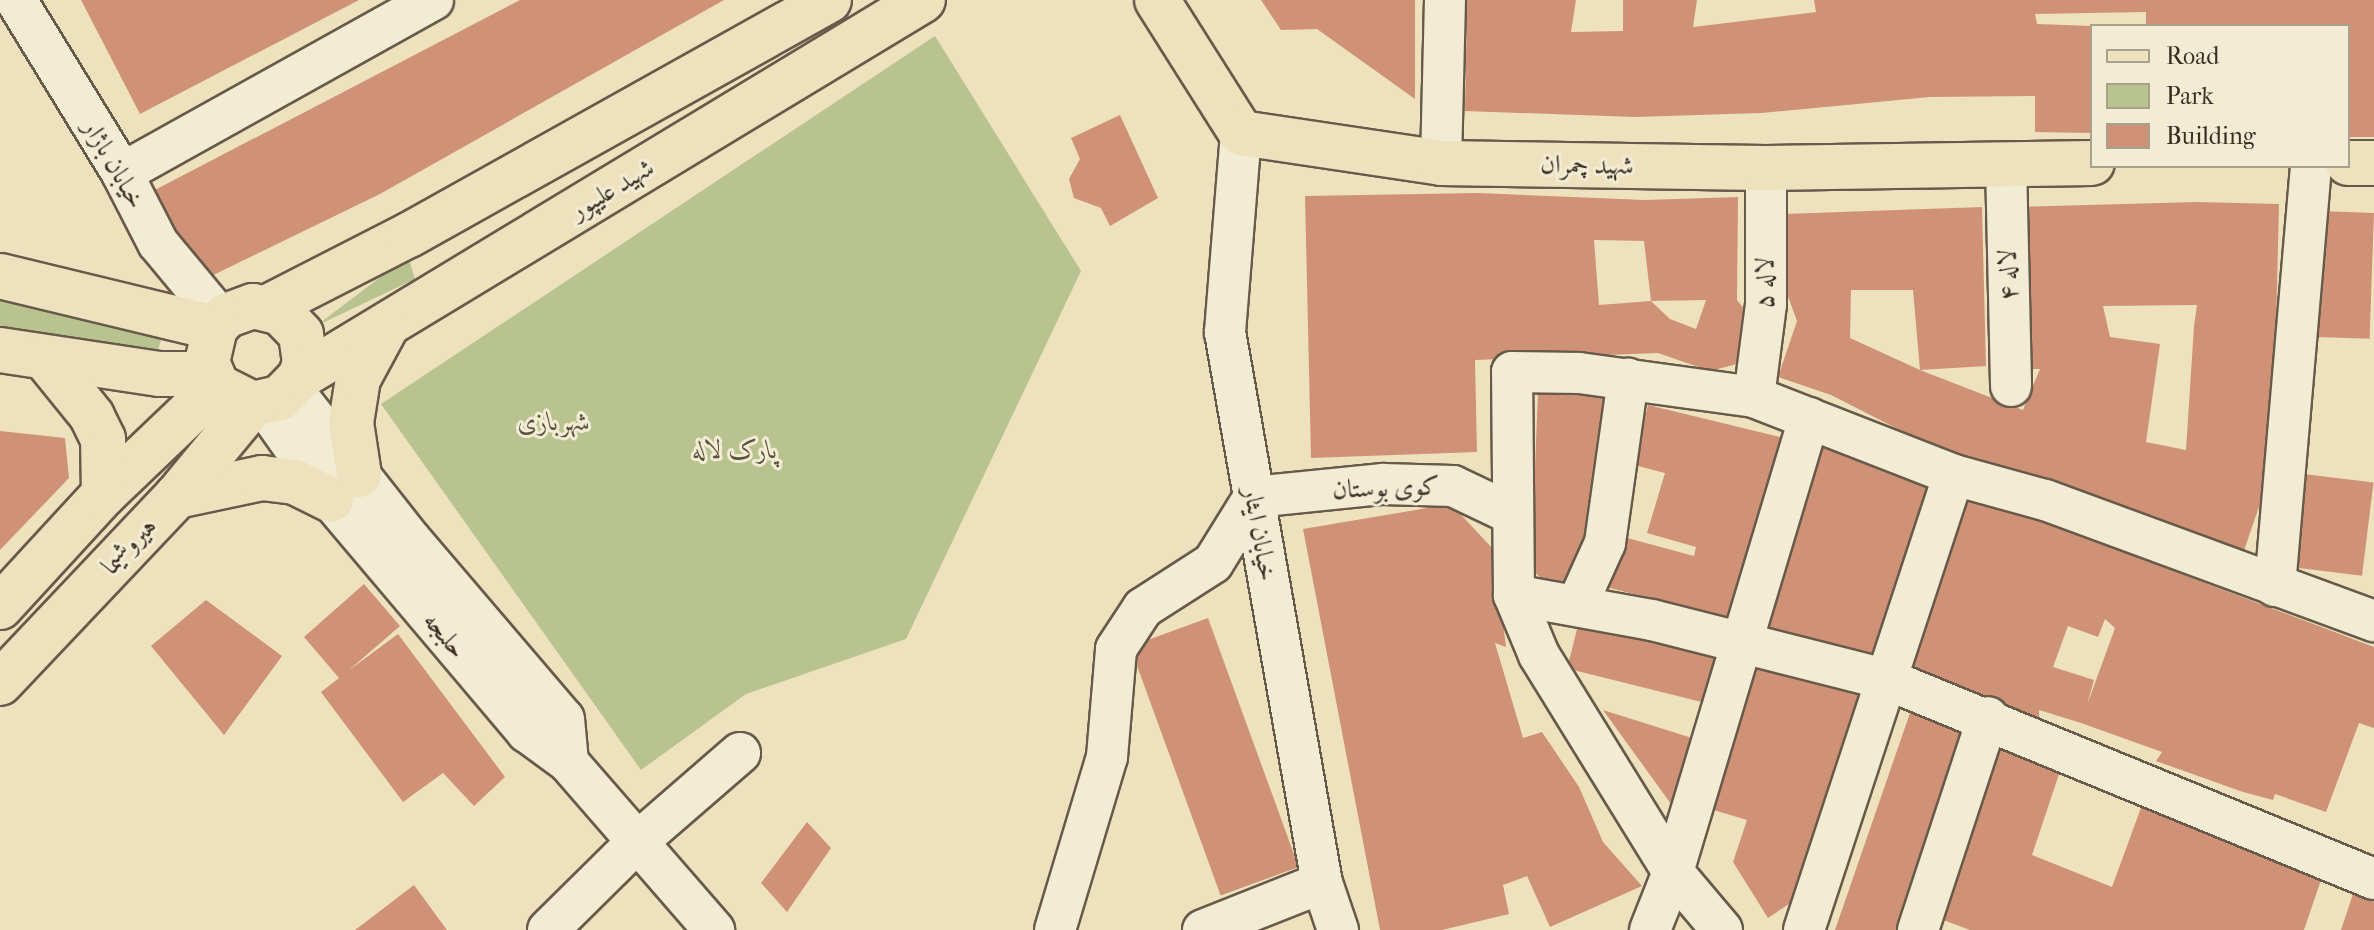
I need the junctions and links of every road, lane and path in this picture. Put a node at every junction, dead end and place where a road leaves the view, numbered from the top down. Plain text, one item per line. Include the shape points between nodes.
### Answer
1 (16, 0) edge
2 (433, 0) edge
3 (829, 0) edge
4 (923, 0) edge
5 (1157, 0) edge
6 (1445, 0) edge
7 (1241, 133) junction
8 (1441, 163) junction
9 (2006, 163) junction
10 (2090, 163) edge
11 (2350, 163) edge
12 (2374, 163) edge
13 (1766, 168) junction
14 (2311, 168) edge
15 (122, 173) junction
16 (0, 276) edge
17 (268, 307) junction
18 (219, 324) junction
19 (386, 327) junction
20 (0, 350) edge
21 (45, 358) junction
22 (1628, 379) junction
23 (2011, 386) dead end
24 (256, 389) junction
25 (1754, 397) junction
26 (1809, 418) junction
27 (1954, 475) junction
28 (345, 487) junction
29 (104, 494) junction
30 (177, 496) junction
31 (1254, 497) junction
32 (1512, 514) junction
33 (2275, 586) junction
34 (1514, 595) junction
35 (1577, 605) junction
36 (0, 607) edge
37 (2374, 621) edge
38 (1740, 645) junction
39 (1886, 679) junction
40 (0, 683) edge
41 (1988, 717) junction
42 (740, 753) dead end
43 (635, 844) junction
44 (1673, 872) junction
45 (2374, 879) edge
46 (1322, 883) junction
47 (548, 930) edge
48 (714, 930) edge
49 (1055, 930) edge
50 (1203, 930) edge
51 (1338, 930) edge
52 (1650, 930) edge
53 (1722, 930) edge
54 (1804, 930) edge
55 (1918, 930) edge

1 - 15 street, خیابان باژار
2 - 15 street
3 - 17 main road via 409,235
4 - 19 main road, شهید علیپور
5 - 7 main road
6 - 8 street
7 - 8 main road, شهید چمران
7 - 31 street, خیابان ایثار via 1225,332
8 - 13 main road, شهید چمران
9 - 10 main road, شهید چمران
9 - 13 main road, شهید چمران
9 - 23 street, لاله ۴
11 - 12 main road
13 - 25 street, لاله ۵ via 1766,304
14 - 33 street
15 - 18 street, خیابان باژار via 158,243
16 - 18 main road
17 - 18 main road via 239,309
17 - 24 main road via 293,322 301,334 305,363
18 - 24 main road via 207,350
19 - 24 main road, شهید علیپور
19 - 28 main road via 358,379
20 - 21 main road
21 - 24 main road
21 - 29 main road, هیروشیما via 92,416 103,439
22 - 25 street
22 - 32 street via 1512,372
22 - 35 street via 1605,543
24 - 28 street, حلبجه
24 - 29 main road
24 - 30 main road, هیروشیما
25 - 26 street
26 - 27 street
26 - 38 street
27 - 33 street via 2045,500
27 - 39 street
28 - 30 main road via 262,478
28 - 43 street, حلبجه via 527,732 568,762
29 - 36 main road, هیروشیما
30 - 40 main road, هیروشیما
31 - 32 street, کوی بوستان via 1383,484 1453,486
31 - 46 street, خیابان ایثار
31 - 49 street via 1213,563 1143,608 1116,649 1107,757
32 - 34 street
33 - 37 street
34 - 35 street
34 - 44 street via 1539,655
35 - 38 street
38 - 39 street
38 - 44 street
39 - 41 street
39 - 54 street
41 - 45 street
41 - 55 street
42 - 43 street
43 - 47 street
43 - 48 street
44 - 52 street
44 - 53 street
46 - 50 street
46 - 51 street, خیابان ایثار

